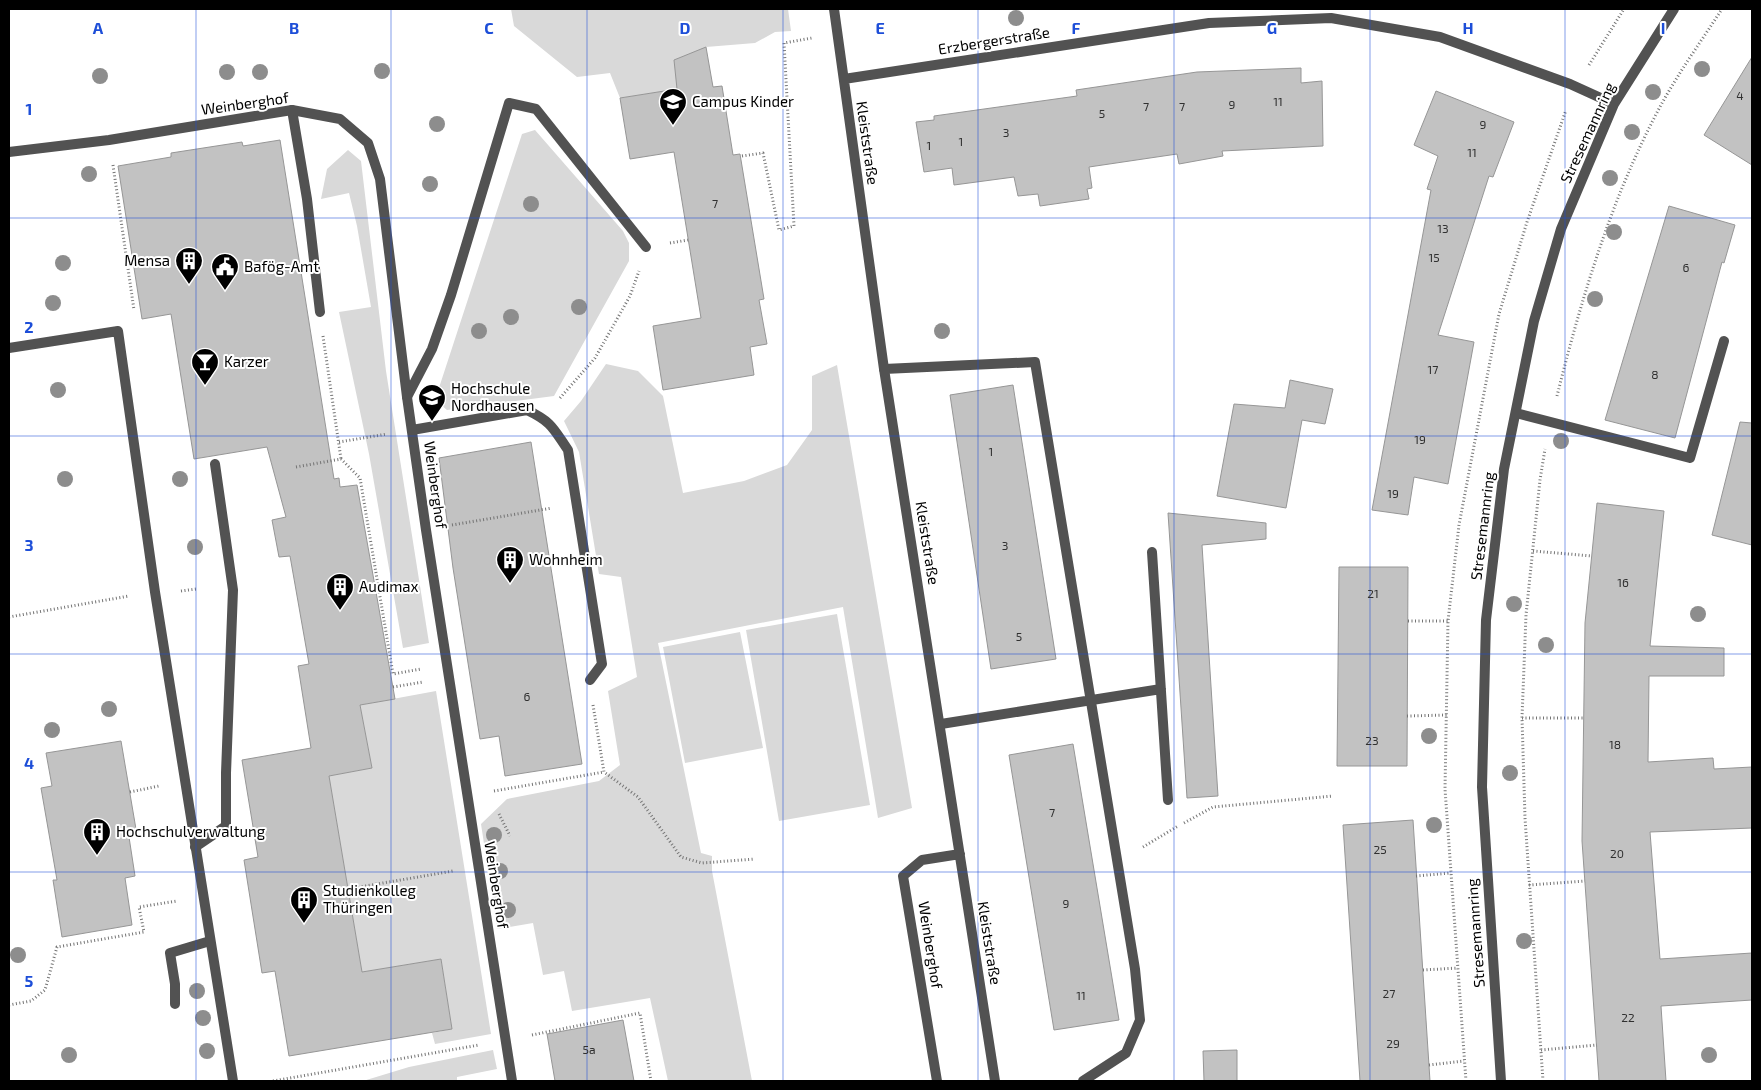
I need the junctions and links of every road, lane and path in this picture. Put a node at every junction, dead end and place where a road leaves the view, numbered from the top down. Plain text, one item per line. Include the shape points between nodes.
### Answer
1 (834, 9) edge
2 (1674, 9) edge
3 (1722, 9) edge
4 (838, 36) junction
5 (844, 79) junction
6 (1614, 104) junction
7 (292, 110) junction
8 (110, 140) junction
9 (9, 152) edge
10 (742, 156) dead end
11 (688, 240) dead end
12 (646, 247) junction
13 (320, 312) joint
14 (135, 315) dead end
15 (1724, 341) dead end
16 (9, 348) edge
17 (884, 369) junction
18 (407, 397) junction
19 (1516, 413) junction
20 (544, 418) junction
21 (1550, 422) junction
22 (412, 430) junction
23 (339, 442) junction
24 (340, 459) junction
25 (215, 464) dead end
26 (296, 467) dead end
27 (577, 503) junction
28 (426, 530) junction
29 (1533, 550) junction
30 (1152, 552) dead end
31 (1592, 556) dead end
32 (196, 590) dead end
33 (181, 591) dead end
34 (138, 595) dead end
35 (9, 617) edge
36 (1408, 621) dead end
37 (1448, 621) dead end
38 (394, 674) dead end
39 (590, 680) dead end
40 (1161, 689) junction
41 (1090, 699) junction
42 (594, 712) dead end
43 (1447, 715) dead end
44 (1407, 716) dead end
45 (1522, 718) junction
46 (1583, 718) dead end
47 (941, 724) junction
48 (604, 772) junction
49 (167, 785) dead end
50 (506, 789) dead end
51 (130, 792) dead end
52 (1333, 796) dead end
53 (1168, 800) dead end
54 (196, 847) junction
55 (960, 854) junction
56 (755, 859) dead end
57 (1117, 861) junction
58 (1452, 874) dead end
59 (423, 876) dead end
60 (1416, 876) dead end
61 (1585, 881) dead end
62 (1529, 885) junction
63 (348, 889) dead end
64 (169, 902) dead end
65 (210, 941) junction
66 (1458, 968) dead end
67 (1423, 970) dead end
68 (175, 1004) dead end
69 (9, 1005) edge
70 (506, 1040) junction
71 (1597, 1045) dead end
72 (1541, 1050) junction
73 (1464, 1061) dead end
74 (1429, 1065) dead end
75 (233, 1081) edge
76 (273, 1081) edge
77 (512, 1081) edge
78 (651, 1081) edge
79 (937, 1081) edge
80 (995, 1081) edge
81 (1083, 1081) edge
82 (1500, 1081) edge
83 (1543, 1081) edge

1 - 4 street, Kleiststraße
2 - 6 street, Stresemannring
3 - 21 path via 1662,104 1623,184 1574,328
4 - 5 street, Kleiststraße
4 - 10 path via 784,43 794,226 779,230 763,153
5 - 6 street, Erzbergerstraße via 1210,22 1331,18 1440,37 1570,84
5 - 17 street, Kleiststraße
6 - 19 street, Stresemannring via 1561,229 1534,321
7 - 8 street, Weinberghof
7 - 13 street via 307,200
7 - 18 street, Weinberghof via 340,119 368,143 380,179
8 - 9 street, Weinberghof
8 - 14 path
11 - 12 path
12 - 18 street via 536,109 509,103 451,294 432,348
12 - 20 path via 630,296 595,358
13 - 23 path
15 - 21 street via 1690,458
16 - 54 street via 118,331
17 - 41 street via 1035,362
17 - 47 street, Kleiststraße
18 - 22 street, Weinberghof
19 - 21 street
19 - 82 street, Stresemannring via 1504,469 1486,620 1482,787
20 - 22 street via 527,410
20 - 27 street via 568,450
21 - 29 path
22 - 23 path
22 - 28 street, Weinberghof
23 - 24 path
24 - 26 path
24 - 38 path via 360,478
25 - 54 street via 233,590 226,826
27 - 28 path
27 - 39 street via 602,664
28 - 70 street, Weinberghof
29 - 31 path
29 - 45 path via 1526,615
30 - 40 street
32 - 33 path
34 - 35 path
36 - 37 path
40 - 41 street
40 - 53 street
41 - 47 street
41 - 57 street
42 - 48 path
43 - 44 path
45 - 46 path
45 - 62 path
47 - 55 street, Kleiststraße
48 - 50 path
48 - 56 path via 638,797 681,857 702,863
49 - 51 path
52 - 57 path via 1213,807
54 - 65 street
55 - 79 street, Weinberghof via 922,860 903,876
55 - 80 street, Kleiststraße
57 - 81 street via 1140,1020 1126,1053
58 - 60 path
59 - 63 path
61 - 62 path
62 - 72 path
64 - 69 path via 139,907 144,932 57,947 46,990 31,1001
65 - 68 street via 170,953
65 - 75 street
66 - 67 path
70 - 76 path
70 - 77 street, Weinberghof
70 - 78 path via 640,1013
71 - 72 path
72 - 83 path
73 - 74 path

